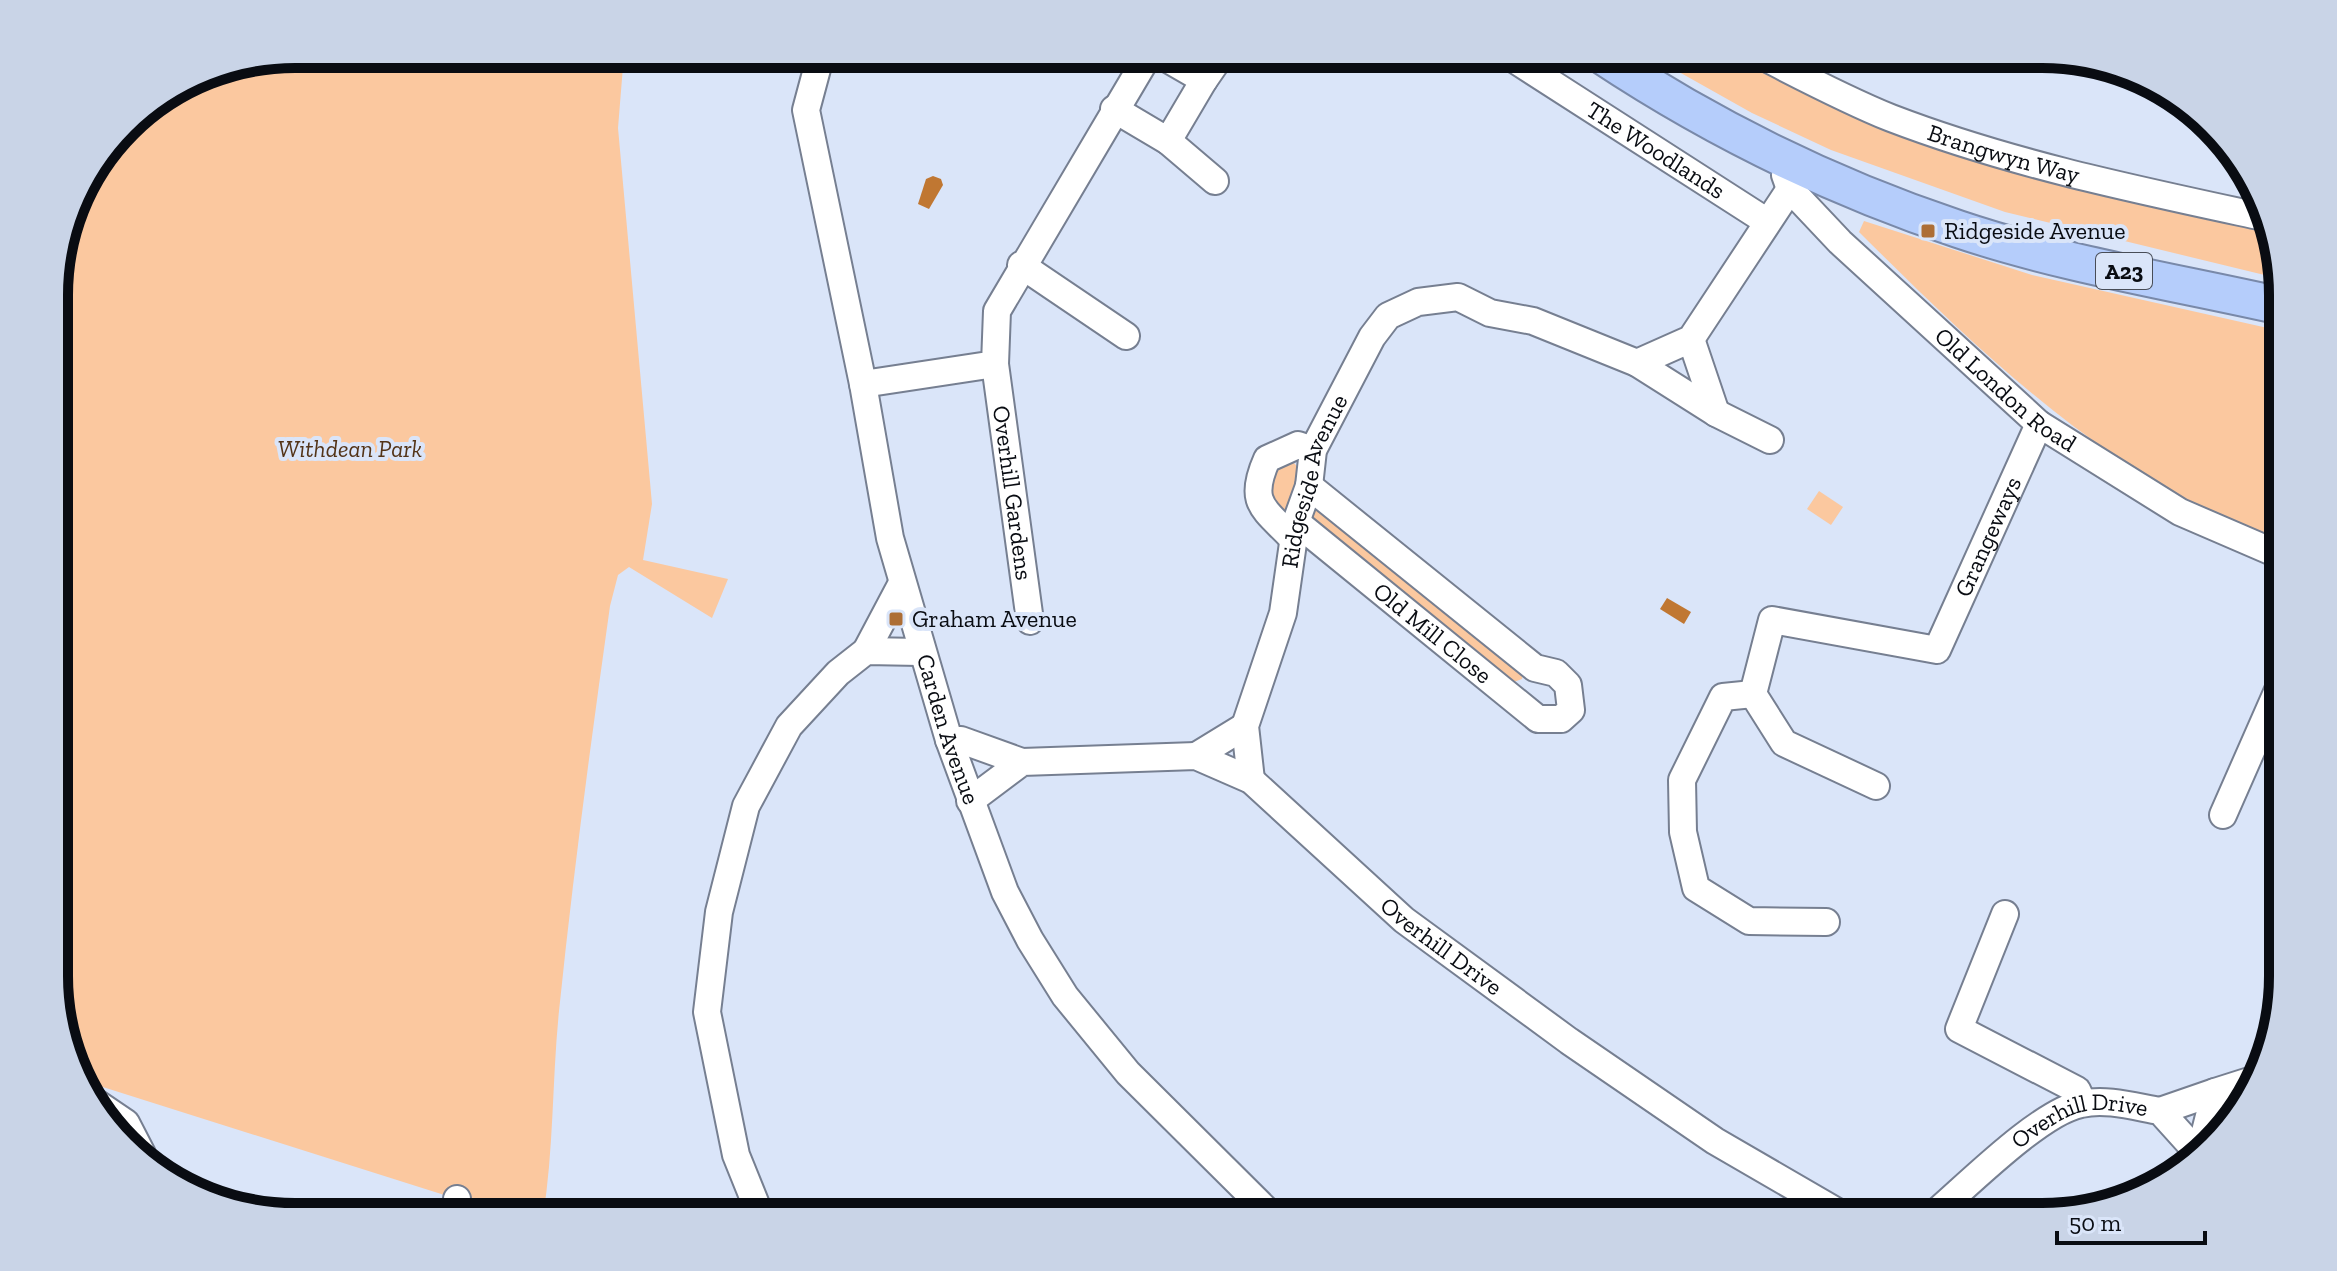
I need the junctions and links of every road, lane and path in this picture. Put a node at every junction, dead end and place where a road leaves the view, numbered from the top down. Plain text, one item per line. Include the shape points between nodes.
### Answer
1 (817, 68) edge
2 (1140, 68) edge
3 (1183, 68) edge
4 (1212, 68) edge
5 (1528, 68) edge
6 (1621, 68) edge
7 (1787, 68) edge
8 (1204, 80) junction
9 (1114, 109) junction
10 (1168, 141) junction
11 (1788, 174) junction
12 (1215, 181) dead end
13 (2254, 215) edge
14 (1766, 221) junction
15 (1021, 265) junction
16 (2269, 303) edge
17 (1126, 336) dead end
18 (1691, 339) junction
19 (1637, 363) junction
20 (995, 364) junction
21 (863, 384) junction
22 (1716, 413) junction
23 (2039, 424) junction
24 (1770, 440) dead end
25 (1313, 450) junction
26 (1309, 486) junction
27 (1295, 531) junction
28 (1375, 540) junction
29 (2269, 550) edge
30 (1354, 567) junction
31 (902, 583) junction
32 (1030, 621) dead end
33 (866, 651) junction
34 (920, 652) junction
35 (1535, 668) junction
36 (1753, 694) junction
37 (1515, 698) junction
38 (2269, 711) edge
39 (1245, 726) junction
40 (949, 740) junction
41 (1196, 756) junction
42 (1022, 762) junction
43 (1251, 780) junction
44 (1876, 786) dead end
45 (970, 801) junction
46 (2223, 815) dead end
47 (2005, 914) dead end
48 (1826, 922) dead end
49 (2242, 1084) edge
50 (2215, 1092) junction
51 (2083, 1103) junction
52 (2160, 1111) junction
53 (117, 1117) edge
54 (131, 1133) edge
55 (2203, 1136) edge
56 (2194, 1145) edge
57 (755, 1203) edge
58 (1259, 1203) edge
59 (1822, 1203) edge
60 (1946, 1203) edge

1 - 21 street, Carden Avenue via 806,110
2 - 9 street, Overhill Gardens
3 - 8 street
4 - 8 street
5 - 14 street, The Woodlands
6 - 11 highway, A23
7 - 13 street, Brangwyn Way via 1889,117 1962,143 2104,183
8 - 10 street
9 - 10 street
9 - 15 street, Overhill Gardens
10 - 12 street
11 - 14 street
11 - 16 highway, A23 via 1958,229
11 - 23 street, Old London Road via 1840,242
14 - 18 street
15 - 17 street
15 - 20 street, Overhill Gardens via 997,311
18 - 19 street
18 - 22 street
19 - 22 street, Ridgeside Avenue
19 - 25 street, Ridgeside Avenue via 1533,321 1495,295 1418,302 1388,316 1372,337
20 - 21 street
20 - 32 street, Overhill Gardens
21 - 31 street, Carden Avenue
22 - 24 street, Ridgeside Avenue
23 - 29 street, Old London Road via 2180,512
23 - 36 street, Grangeways via 1937,650 1772,620
25 - 26 street, Ridgeside Avenue
25 - 27 street, Old Mill Close via 1298,445 1267,459 1256,484 1262,508
26 - 27 street, Ridgeside Avenue
26 - 28 street, Old Mill Close
27 - 30 street, Old Mill Close
27 - 39 street, Ridgeside Avenue via 1283,613
28 - 30 street, Old Mill Close
28 - 35 street, Old Mill Close
30 - 37 street, Old Mill Close
31 - 33 street
31 - 34 street, Carden Avenue
33 - 34 street
33 - 57 street via 789,726 746,806 719,912 707,1012 736,1155
34 - 40 street, Carden Avenue
35 - 37 street, Old Mill Close
35 - 37 street, Old Mill Close via 1556,673 1568,685 1571,710 1561,719 1538,719
36 - 44 street via 1784,743
36 - 48 street via 1723,697 1682,780 1683,832 1696,888 1749,921
38 - 46 street
39 - 41 street
39 - 43 street, Ridgeside Avenue
40 - 42 street, Overhill Drive
40 - 45 street, Carden Avenue
41 - 42 street, Overhill Drive
41 - 43 street, Overhill Drive
42 - 45 street
43 - 59 street, Overhill Drive via 1404,920 1543,1023 1715,1141
45 - 58 street, Carden Avenue via 1005,892 1065,996 1128,1073
47 - 51 street via 1959,1029 2077,1090
49 - 50 street, Overhill Drive
50 - 52 street, Overhill Drive
50 - 55 street
51 - 52 street, Overhill Drive
51 - 60 street, Overhill Drive via 2065,1109 2010,1149
52 - 56 street, Overhill Drive
53 - 54 street

